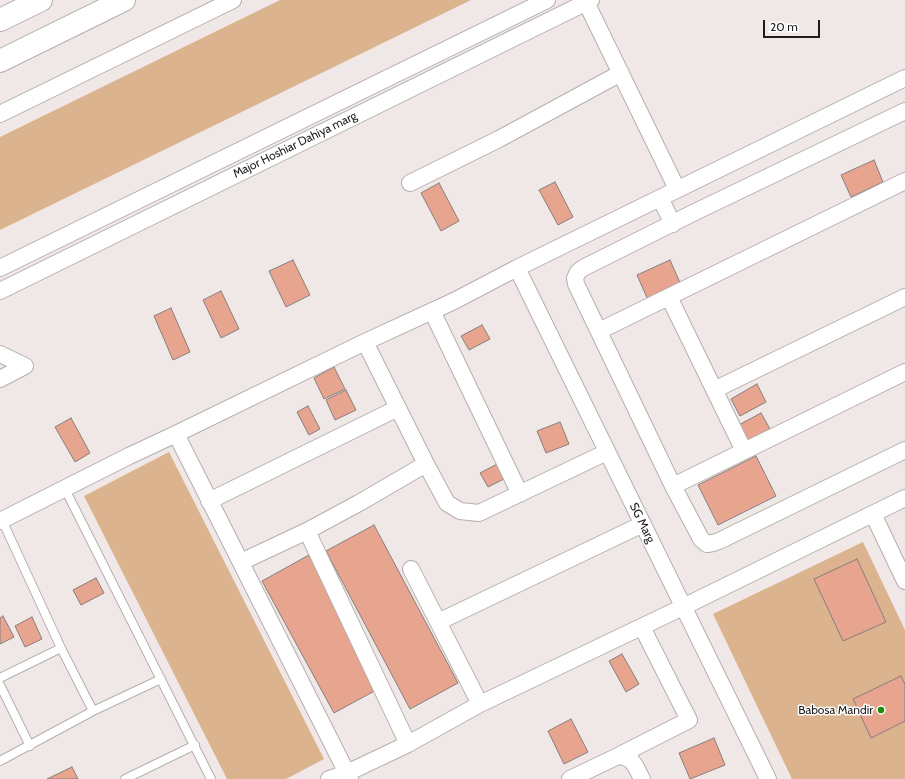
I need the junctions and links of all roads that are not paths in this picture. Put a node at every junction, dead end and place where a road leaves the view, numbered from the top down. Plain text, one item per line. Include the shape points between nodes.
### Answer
1 (41, 0) edge
2 (124, 0) edge
3 (233, 0) edge
4 (547, 0) edge
5 (587, 1) edge
6 (0, 20) edge
7 (0, 61) edge
8 (621, 73) junction
9 (905, 78) edge
10 (905, 111) edge
11 (0, 114) edge
12 (905, 181) edge
13 (410, 183) dead end
14 (677, 189) junction
15 (660, 198) junction
16 (673, 224) junction
17 (0, 268) edge
18 (517, 268) junction
19 (0, 291) edge
20 (669, 297) junction
21 (905, 297) edge
22 (432, 310) junction
23 (599, 331) junction
24 (365, 342) junction
25 (0, 354) edge
26 (905, 372) edge
27 (0, 379) edge
28 (714, 390) junction
29 (398, 408) junction
30 (176, 434) junction
31 (905, 450) edge
32 (744, 451) junction
33 (607, 452) junction
34 (426, 464) junction
35 (673, 486) junction
36 (65, 489) junction
37 (520, 494) junction
38 (905, 498) edge
39 (209, 501) junction
40 (873, 514) junction
41 (1, 521) edge
42 (643, 524) junction
43 (306, 531) junction
44 (241, 562) junction
45 (411, 569) dead end
46 (905, 581) edge
47 (683, 607) junction
48 (438, 622) junction
49 (642, 627) junction
50 (61, 648) junction
51 (0, 678) edge
52 (161, 679) junction
53 (0, 685) edge
54 (480, 704) junction
55 (93, 711) junction
56 (408, 744) junction
57 (195, 745) junction
58 (30, 746) junction
59 (618, 756) junction
60 (0, 761) edge
61 (348, 776) edge
62 (125, 779) edge
63 (211, 779) edge
64 (329, 779) edge
65 (570, 779) edge
66 (642, 779) edge
67 (768, 779) edge

1 - 6 main road
2 - 7 main road
3 - 11 street
4 - 17 street, Major Hoshiar Dahiya marg
5 - 8 street
5 - 19 street, Major Hoshiar Dahiya marg
8 - 13 street via 499,139
8 - 14 street
9 - 14 street
10 - 16 street
12 - 20 street
14 - 15 street
15 - 16 street
15 - 18 street
16 - 23 street via 578,272 576,284
18 - 22 street
18 - 33 street, SG Marg
20 - 23 street
20 - 28 street
21 - 28 street
22 - 24 street
22 - 37 street
23 - 35 street
24 - 29 street
24 - 30 street
25 - 27 street via 26,366
26 - 32 street
28 - 32 street
29 - 34 street
29 - 39 street
30 - 36 street
30 - 39 street
31 - 35 street via 707,544 701,539
32 - 35 street
33 - 37 street
33 - 42 street, SG Marg
34 - 37 street via 447,503 460,511 479,513
34 - 43 street
36 - 41 street
36 - 52 lane
38 - 40 street
39 - 44 street
40 - 46 street
40 - 47 street
41 - 50 lane
42 - 47 street, SG Marg
42 - 48 street
43 - 44 street
43 - 56 street
44 - 61 street
45 - 48 street
47 - 49 street
47 - 67 street, SG Marg
48 - 54 street
49 - 54 street
49 - 59 street via 689,720
50 - 51 lane
50 - 55 lane
52 - 55 lane
52 - 57 lane
53 - 58 lane
54 - 56 street
55 - 58 lane
56 - 61 street
57 - 62 lane
57 - 63 lane
58 - 60 lane
59 - 65 street
59 - 66 street via 631,760
61 - 64 street

